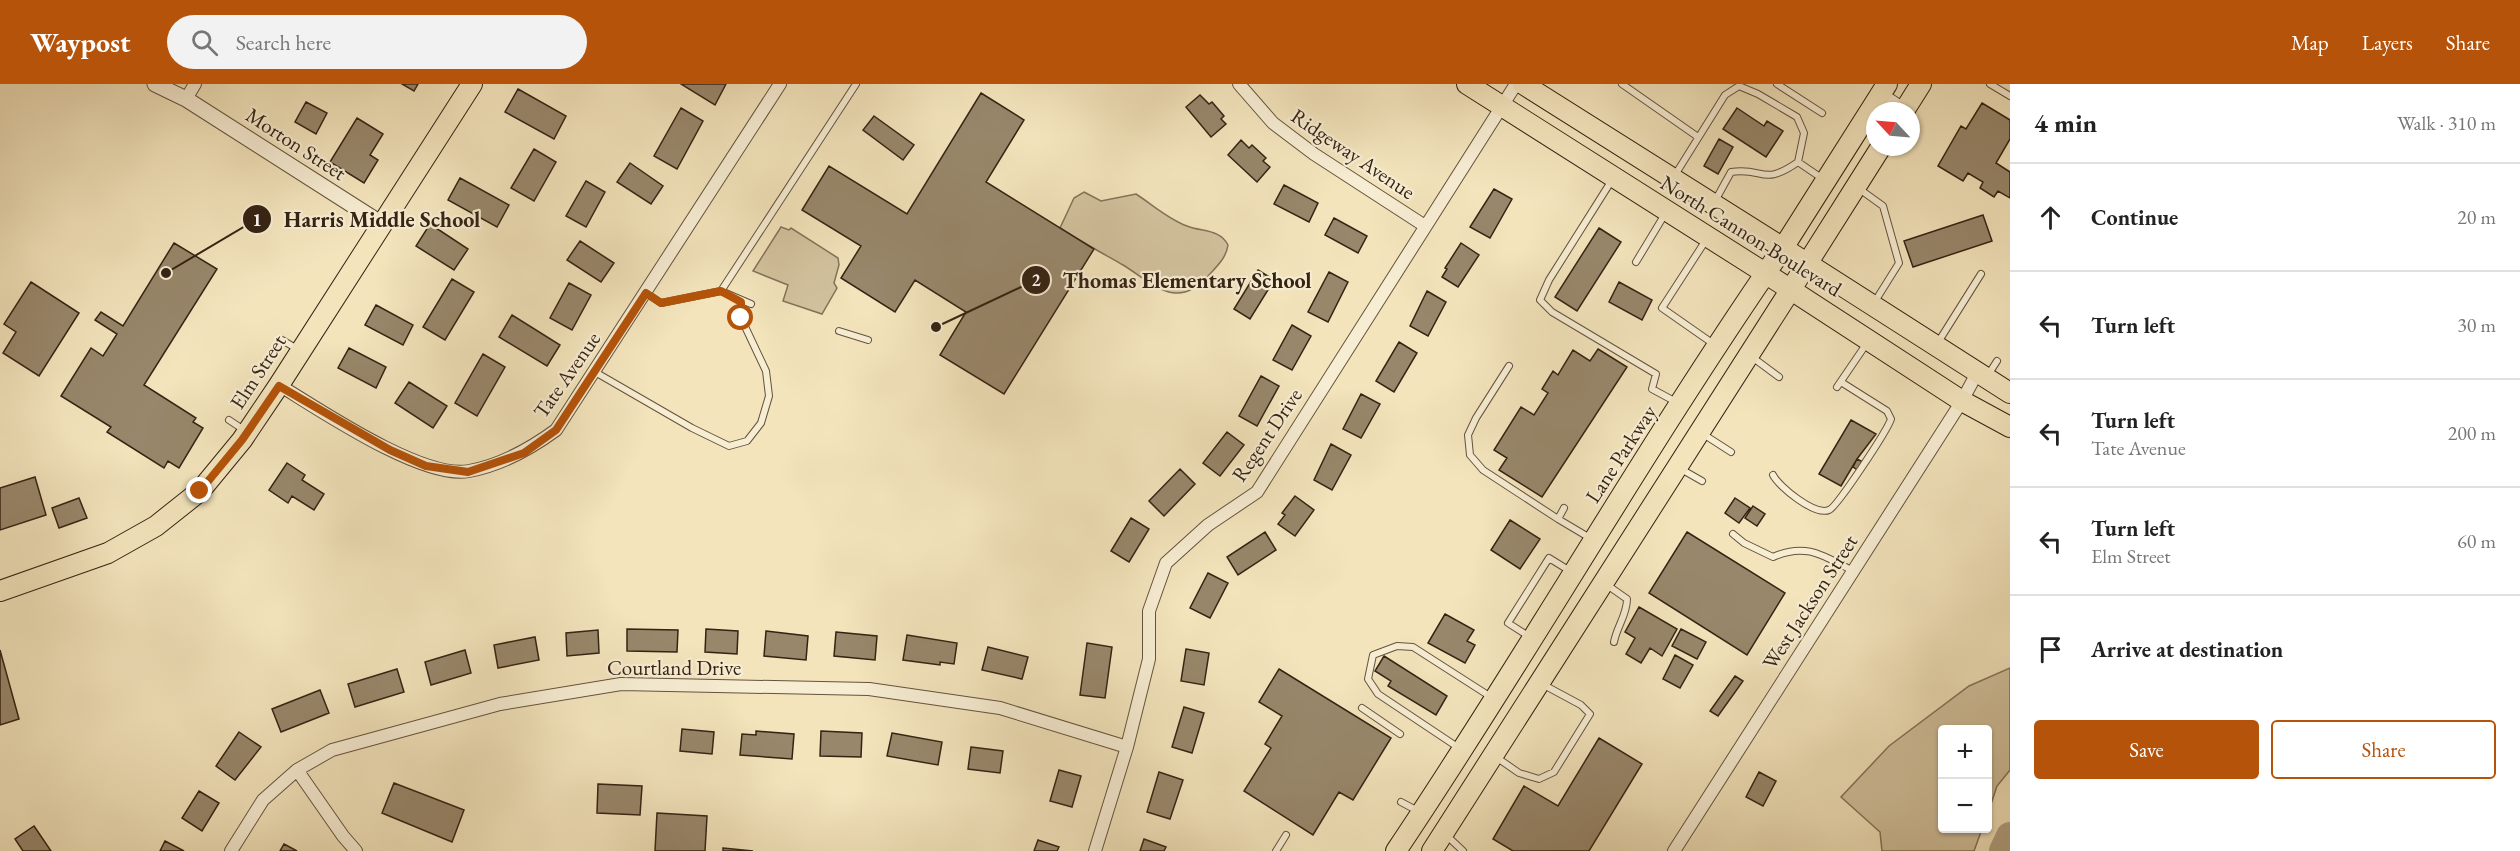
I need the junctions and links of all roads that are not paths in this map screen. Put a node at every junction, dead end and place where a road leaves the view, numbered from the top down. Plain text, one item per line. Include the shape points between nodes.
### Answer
1 (155, 84) edge
2 (195, 84) edge
3 (472, 84) edge
4 (780, 84) edge
5 (856, 84) edge
6 (1239, 84) edge
7 (1467, 84) edge
8 (1516, 84) edge
9 (1523, 84) edge
10 (1622, 84) edge
11 (1777, 84) edge
12 (1921, 84) edge
13 (1990, 84) edge
14 (1884, 89) edge
15 (2010, 96) edge
16 (186, 99) junction
17 (1896, 102) edge
18 (1909, 102) edge
19 (1502, 107) junction
20 (1822, 113) dead end
21 (1698, 137) junction
22 (1875, 156) edge
23 (1798, 162) junction
24 (1614, 178) junction
25 (1673, 178) junction
26 (1826, 181) junction
27 (1856, 187) junction
28 (1713, 204) junction
29 (1666, 211) junction
30 (382, 224) junction
31 (1425, 226) junction
32 (1707, 237) junction
33 (1783, 248) junction
34 (1636, 262) dead end
35 (1807, 264) junction
36 (1765, 273) junction
37 (1981, 274) dead end
38 (1791, 289) junction
39 (721, 291) junction
40 (646, 293) junction
41 (741, 302) junction
42 (751, 304) dead end
43 (1872, 306) junction
44 (839, 331) dead end
45 (1869, 339) junction
46 (282, 340) dead end
47 (868, 340) dead end
48 (1718, 347) junction
49 (1936, 347) junction
50 (300, 351) junction
51 (1749, 355) junction
52 (1996, 362) dead end
53 (1509, 366) dead end
54 (595, 372) junction
55 (1981, 376) junction
56 (1779, 377) dead end
57 (279, 386) junction
58 (2010, 393) edge
59 (1962, 401) junction
60 (1681, 404) junction
61 (229, 420) dead end
62 (2010, 427) edge
63 (247, 432) junction
64 (1700, 432) junction
65 (1731, 452) dead end
66 (1678, 467) junction
67 (1773, 475) dead end
68 (1702, 481) dead end
69 (1564, 508) dead end
70 (1558, 519) junction
71 (1733, 534) dead end
72 (1594, 540) junction
73 (1853, 571) junction
74 (1574, 573) junction
75 (1604, 583) junction
76 (0, 591) edge
77 (1533, 639) junction
78 (1614, 642) dead end
79 (1540, 683) junction
80 (1494, 699) junction
81 (1362, 708) dead end
82 (1400, 734) dead end
83 (1127, 747) junction
84 (1463, 750) junction
85 (1493, 755) junction
86 (297, 770) junction
87 (1401, 801) dead end
88 (1422, 813) junction
89 (1443, 833) junction
90 (1286, 835) dead end
91 (231, 851) edge
92 (356, 851) edge
93 (1095, 851) edge
94 (1276, 851) edge
95 (1396, 851) edge
96 (1432, 851) edge
97 (1463, 851) edge
98 (1674, 851) edge

1 - 16 street, Morton Street
2 - 16 street
3 - 30 main road, Elm Street
4 - 40 street, Tate Avenue
5 - 39 lane
6 - 31 street, Ridgeway Avenue via 1273,123
7 - 19 main road, North Cannon Boulevard
8 - 19 street, Regent Drive
9 - 25 main road, North Cannon Boulevard
10 - 21 lane
11 - 20 lane
12 - 18 main road
13 - 15 lane
14 - 17 street
14 - 26 main road, Lane Parkway
16 - 30 street, Morton Street
19 - 24 main road, North Cannon Boulevard
19 - 31 street, Regent Drive
21 - 23 lane via 1725,95 1739,86 1797,117 1804,133
21 - 25 lane
22 - 27 main road
23 - 26 lane
23 - 28 lane via 1780,174 1731,172
24 - 29 main road, North Cannon Boulevard
24 - 60 lane via 1540,300 1552,312 1656,374 1653,389
25 - 28 main road, North Cannon Boulevard
26 - 33 main road, Lane Parkway
27 - 35 main road
27 - 43 lane via 1883,206 1899,263
28 - 33 main road, North Cannon Boulevard
29 - 32 main road, North Cannon Boulevard
29 - 34 lane
30 - 50 main road, Elm Street
31 - 83 street, Regent Drive via 1257,492 1208,525 1166,563 1149,610 1149,659
32 - 36 main road, North Cannon Boulevard
32 - 48 lane via 1662,308
33 - 35 main road, North Cannon Boulevard
33 - 36 main road, Lane Parkway
35 - 38 main road
35 - 43 main road, North Cannon Boulevard
36 - 38 main road, North Cannon Boulevard
36 - 48 main road, Lane Parkway
37 - 49 lane
38 - 45 main road, North Cannon Boulevard
38 - 51 main road
39 - 40 lane via 661,303
39 - 41 lane
40 - 54 street, Tate Avenue
41 - 42 lane
41 - 54 lane via 741,318 766,371 769,396 761,423 747,441 729,446
43 - 49 main road, North Cannon Boulevard
44 - 47 lane
45 - 59 main road, North Cannon Boulevard
45 - 67 lane via 1839,385 1887,411 1892,419 1836,506 1818,511 1778,485
46 - 50 lane
48 - 60 main road, Lane Parkway
49 - 55 main road, North Cannon Boulevard
50 - 57 main road, Elm Street
51 - 56 lane
51 - 64 main road
52 - 55 lane
53 - 70 lane via 1468,435 1470,455 1483,470
54 - 57 street, Tate Avenue via 556,430 524,453 468,472 426,466 399,454
55 - 58 main road, North Cannon Boulevard
55 - 59 street, West Jackson Street
57 - 63 main road, Elm Street
59 - 62 main road, North Cannon Boulevard
59 - 73 street, West Jackson Street
60 - 72 main road, Lane Parkway
61 - 63 lane
63 - 76 main road, Elm Street via 200,491 156,526 108,553
64 - 65 lane
64 - 66 main road
66 - 68 lane
66 - 75 main road
69 - 70 lane
70 - 72 lane
71 - 73 lane via 1773,557 1788,550 1807,550
72 - 74 main road, Lane Parkway
73 - 98 street, West Jackson Street
74 - 77 main road, Lane Parkway
74 - 77 lane via 1549,558 1508,623
75 - 78 lane via 1627,599 1627,612
75 - 79 main road
77 - 80 main road, Lane Parkway
79 - 85 main road
79 - 85 lane via 1590,714 1584,727 1554,772 1539,779 1519,772
80 - 84 main road, Lane Parkway
80 - 84 lane via 1413,647 1397,646 1373,655 1368,679 1378,694
81 - 82 lane
83 - 86 street, Courtland Drive via 1000,708 869,689 621,684 500,704 332,750
83 - 93 street, Regent Drive
84 - 88 main road, Lane Parkway
85 - 89 main road
86 - 91 street, Courtland Drive via 263,800
86 - 92 street
87 - 88 lane
88 - 95 main road, Lane Parkway
89 - 96 main road
89 - 97 lane
90 - 94 lane

